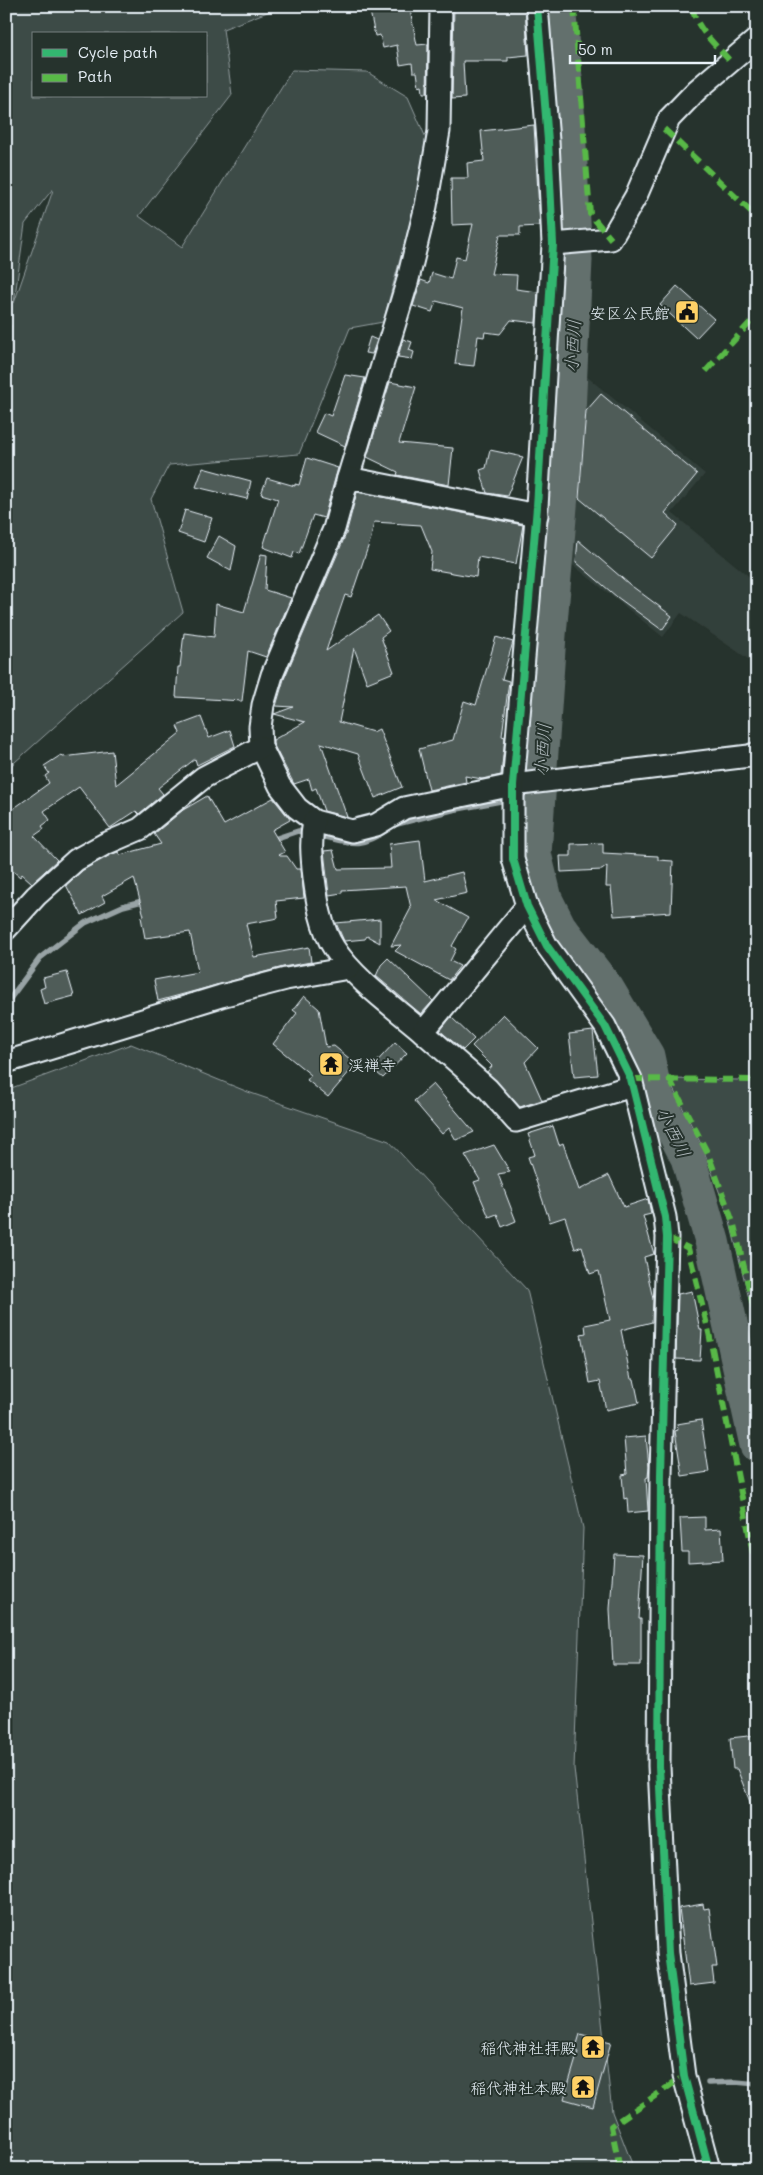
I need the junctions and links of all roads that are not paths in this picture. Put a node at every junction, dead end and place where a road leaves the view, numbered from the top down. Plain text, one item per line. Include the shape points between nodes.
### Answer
1 (441, 6) edge
2 (538, 6) edge
3 (757, 39) edge
4 (553, 244) junction
5 (348, 478) junction
6 (537, 515) junction
7 (261, 748) junction
8 (757, 753) edge
9 (513, 785) junction
10 (314, 821) junction
11 (526, 906) junction
12 (6, 929) edge
13 (349, 968) junction
14 (423, 1032) junction
15 (6, 1062) edge
16 (632, 1086) junction
17 (709, 2169) edge

1 - 5 street via 439,131 426,206 407,283
2 - 4 street
3 - 4 street via 669,118 636,196 612,239
4 - 6 street
5 - 6 street
5 - 7 street via 334,529 272,675 260,727
6 - 9 street
7 - 10 street via 280,786 297,808
7 - 12 street via 204,777 140,829 76,860
8 - 9 street
9 - 10 street via 404,808 376,825 352,831
9 - 11 street via 513,859
10 - 13 street via 310,842 322,920 333,947
11 - 14 street
11 - 16 street via 547,946 605,1026
13 - 14 street
13 - 15 street via 286,979 221,996
14 - 16 street via 488,1090 516,1121
16 - 17 street via 653,1164 667,1237 659,1766 668,1953 684,2076

